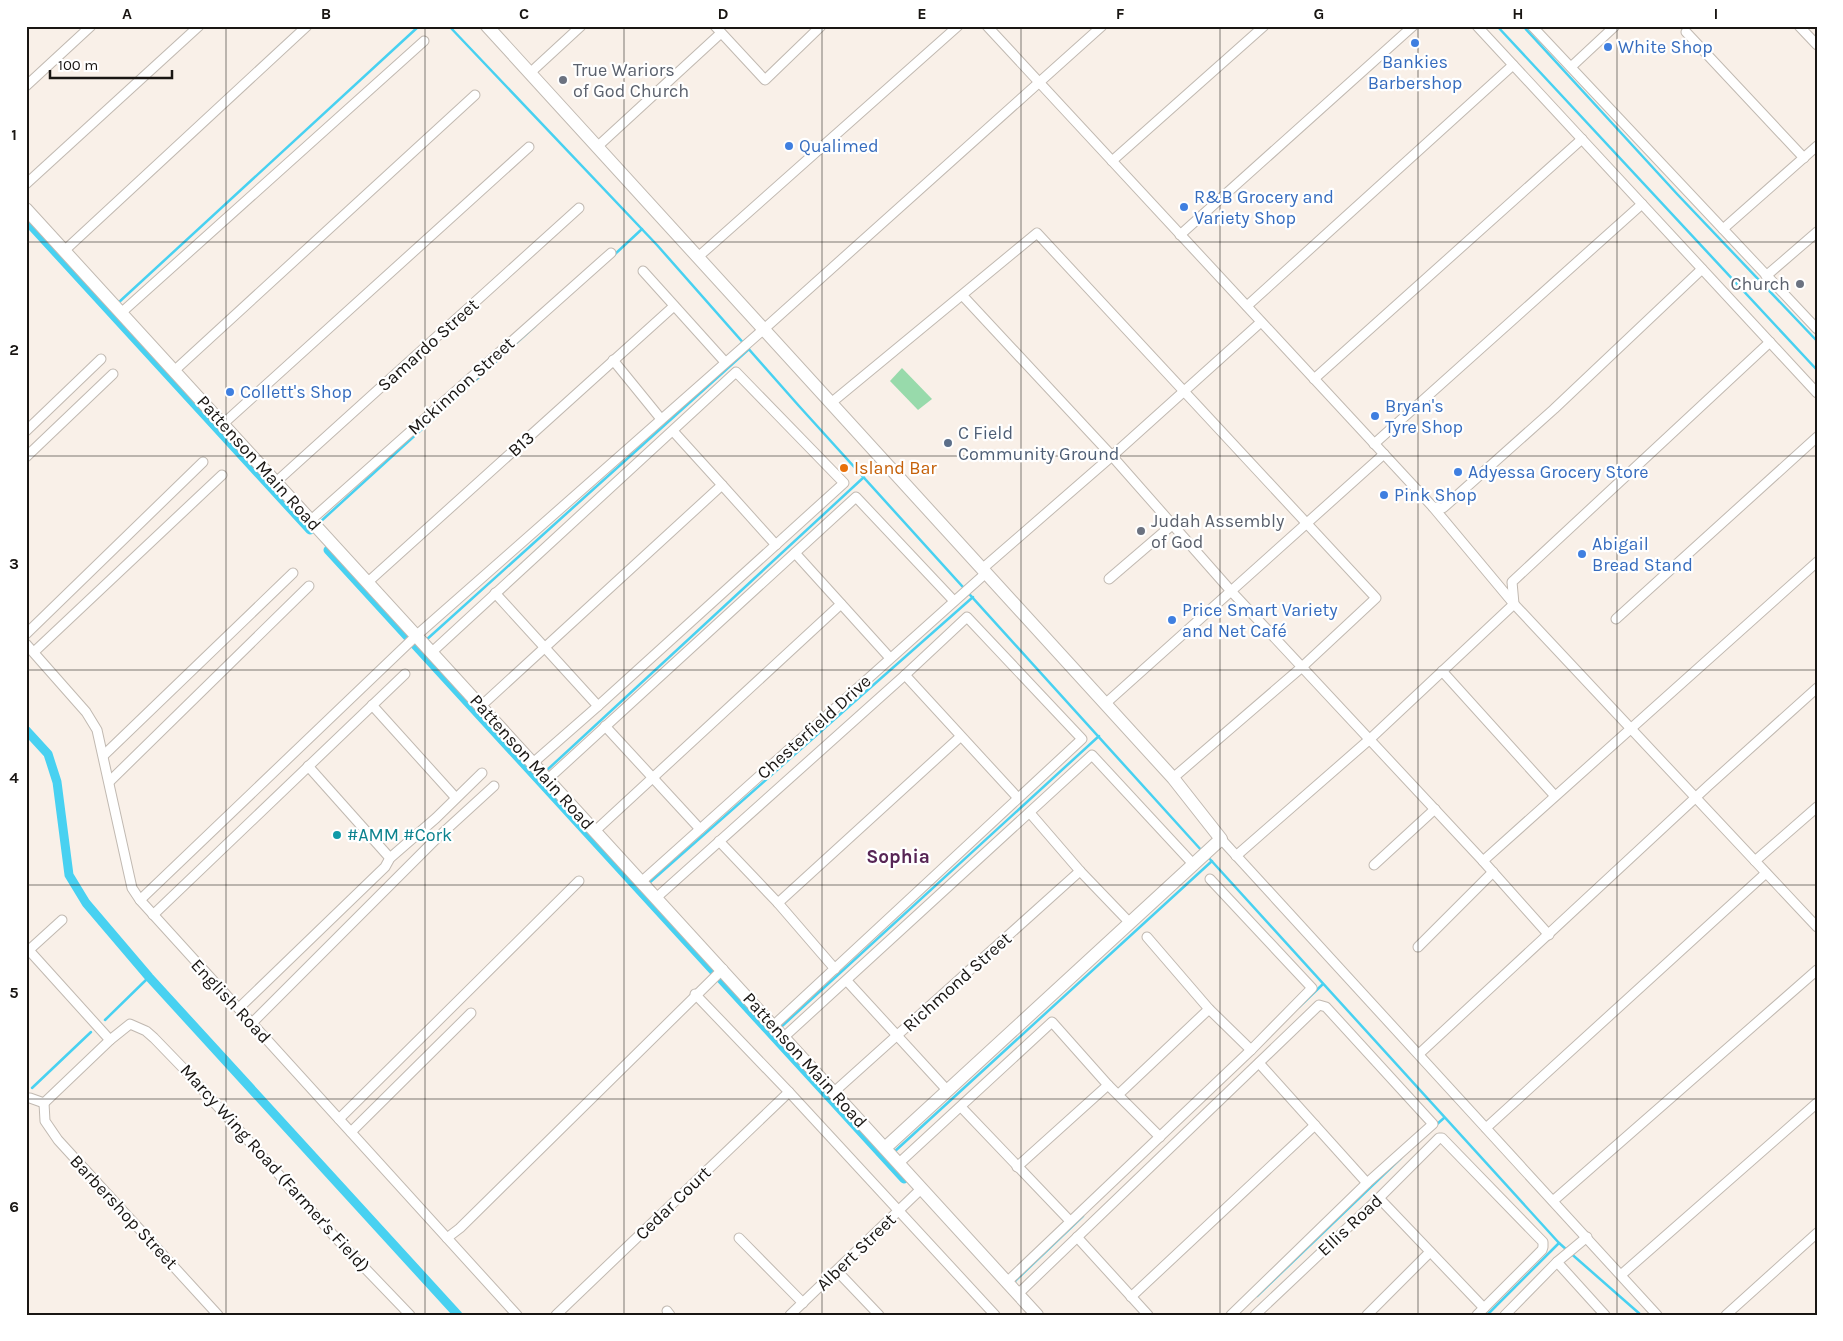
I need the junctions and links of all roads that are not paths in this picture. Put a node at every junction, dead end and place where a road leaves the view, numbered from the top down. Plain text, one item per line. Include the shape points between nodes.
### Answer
1 (92, 26) edge
2 (199, 26) edge
3 (307, 26) edge
4 (487, 26) edge
5 (581, 26) edge
6 (821, 26) edge
7 (958, 26) edge
8 (987, 26) edge
9 (1102, 26) edge
10 (1264, 26) edge
11 (1413, 26) edge
12 (1532, 26) edge
13 (1615, 26) edge
14 (1799, 26) edge
15 (1482, 28) edge
16 (718, 30) edge
17 (1686, 32) dead end
18 (424, 41) dead end
19 (1817, 46) edge
20 (1512, 65) junction
21 (1570, 67) junction
22 (530, 73) junction
23 (1039, 83) junction
24 (26, 86) edge
25 (475, 96) dead end
26 (1582, 139) junction
27 (1817, 146) edge
28 (529, 147) dead end
29 (597, 147) junction
30 (1804, 158) junction
31 (1112, 161) junction
32 (26, 184) edge
33 (1642, 204) junction
34 (579, 208) dead end
35 (26, 209) edge
36 (1723, 229) junction
37 (1817, 232) edge
38 (1180, 235) junction
39 (64, 250) junction
40 (611, 253) dead end
41 (698, 257) junction
42 (1702, 269) junction
43 (643, 271) dead end
44 (1766, 276) junction
45 (963, 296) junction
46 (674, 306) junction
47 (1246, 306) junction
48 (121, 313) junction
49 (1261, 322) junction
50 (764, 329) junction
51 (1817, 329) edge
52 (1770, 342) junction
53 (101, 359) dead end
54 (613, 360) junction
55 (725, 362) junction
56 (174, 370) junction
57 (114, 374) dead end
58 (1314, 379) junction
59 (1184, 391) junction
60 (1817, 392) edge
61 (831, 403) junction
62 (661, 419) junction
63 (223, 424) junction
64 (26, 431) edge
65 (673, 431) junction
66 (1817, 437) edge
67 (1374, 444) junction
68 (1384, 454) junction
69 (1112, 456) junction
70 (26, 457) edge
71 (202, 462) dead end
72 (222, 475) dead end
73 (276, 482) junction
74 (722, 485) junction
75 (1433, 507) junction
76 (311, 520) junction
77 (1307, 523) junction
78 (1172, 525) junction
79 (776, 545) junction
80 (795, 553) junction
81 (1817, 562) edge
82 (984, 571) junction
83 (293, 573) dead end
84 (1109, 579) dead end
85 (368, 582) junction
86 (309, 586) dead end
87 (1231, 591) junction
88 (495, 594) junction
89 (954, 601) junction
90 (841, 604) junction
91 (1514, 604) junction
92 (1616, 619) dead end
93 (26, 634) edge
94 (415, 638) junction
95 (26, 644) edge
96 (545, 648) junction
97 (430, 650) junction
98 (34, 652) junction
99 (890, 658) junction
100 (1302, 667) junction
101 (1442, 671) junction
102 (405, 674) dead end
103 (905, 675) junction
104 (1817, 688) edge
105 (1105, 704) junction
106 (372, 705) junction
107 (481, 706) junction
108 (598, 706) junction
109 (605, 726) junction
110 (1632, 728) junction
111 (960, 737) junction
112 (1370, 739) junction
113 (104, 755) junction
114 (534, 764) junction
115 (308, 766) junction
116 (482, 773) dead end
117 (652, 777) junction
118 (547, 778) junction
119 (1173, 778) junction
120 (110, 781) junction
121 (494, 786) dead end
122 (1555, 796) junction
123 (456, 798) junction
124 (1018, 798) junction
125 (1697, 798) junction
126 (1817, 807) edge
127 (1435, 809) junction
128 (1030, 813) junction
129 (700, 829) junction
130 (595, 831) junction
131 (1221, 839) junction
132 (719, 842) junction
133 (1236, 856) junction
134 (390, 858) junction
135 (1483, 861) junction
136 (1755, 861) junction
137 (1195, 864) junction
138 (1374, 865) dead end
139 (1080, 871) junction
140 (1493, 872) junction
141 (1766, 873) junction
142 (1210, 879) dead end
143 (579, 881) dead end
144 (641, 882) junction
145 (656, 898) junction
146 (140, 900) junction
147 (778, 903) junction
148 (152, 915) junction
149 (62, 920) dead end
150 (1130, 923) junction
151 (1817, 927) edge
152 (1550, 935) junction
153 (1147, 937) dead end
154 (1418, 946) dead end
155 (28, 948) edge
156 (835, 969) junction
157 (1817, 970) edge
158 (720, 971) junction
159 (847, 981) junction
160 (695, 994) junction
161 (452, 1007) junction
162 (239, 1008) junction
163 (1209, 1009) junction
164 (252, 1023) junction
165 (773, 1026) junction
166 (898, 1035) junction
167 (784, 1037) junction
168 (110, 1040) junction
169 (1251, 1050) junction
170 (1419, 1054) junction
171 (1259, 1063) junction
172 (1108, 1084) junction
173 (947, 1090) junction
174 (789, 1092) junction
175 (834, 1092) junction
176 (1119, 1094) junction
177 (26, 1098) edge
178 (44, 1103) junction
179 (1817, 1103) edge
180 (960, 1107) junction
181 (339, 1119) junction
182 (1315, 1125) junction
183 (1486, 1128) junction
184 (351, 1132) junction
185 (1160, 1137) junction
186 (885, 1148) junction
187 (899, 1163) junction
188 (1016, 1167) junction
189 (1367, 1183) junction
190 (918, 1192) junction
191 (1379, 1198) junction
192 (1553, 1201) junction
193 (898, 1210) junction
194 (1070, 1221) junction
195 (1817, 1233) edge
196 (1077, 1237) junction
197 (447, 1238) junction
198 (739, 1238) dead end
199 (1585, 1238) junction
200 (1430, 1252) junction
201 (1560, 1260) junction
202 (838, 1271) junction
203 (1621, 1275) junction
204 (1012, 1287) junction
205 (1131, 1297) junction
206 (803, 1303) junction
207 (1480, 1311) edge
208 (218, 1315) edge
209 (410, 1315) edge
210 (517, 1315) edge
211 (556, 1315) edge
212 (790, 1315) edge
213 (879, 1315) edge
214 (995, 1315) edge
215 (1037, 1315) edge
216 (1148, 1315) edge
217 (1231, 1315) edge
218 (1255, 1315) edge
219 (1367, 1315) edge
220 (1505, 1315) edge
221 (1605, 1315) edge
222 (1657, 1315) edge
223 (1726, 1315) edge

1 - 24 street
2 - 32 street
3 - 39 street
4 - 22 street
5 - 22 street
6 - 16 street via 765,80
7 - 41 street
8 - 23 street
9 - 23 street
10 - 31 street
11 - 38 street
12 - 21 street
13 - 21 street
14 - 19 street
15 - 20 street
16 - 29 street
17 - 30 street
18 - 48 street
20 - 26 street
20 - 47 street
21 - 36 street
22 - 29 street
23 - 31 street
23 - 50 street
25 - 56 street
26 - 33 street
26 - 58 street
27 - 30 street
28 - 63 street
29 - 41 street
30 - 36 street
31 - 38 street
33 - 42 street
33 - 67 street
34 - 73 street, Samardo Street
35 - 39 street, Pattenson Main Road
36 - 44 street
37 - 44 street
38 - 47 street
39 - 48 street, Pattenson Main Road
40 - 76 street, Mckinnon Street
41 - 50 street
42 - 52 street
42 - 75 street via 1554,409 1443,508
43 - 46 street
44 - 51 street
45 - 59 street via 1037,233
45 - 61 street
45 - 69 street
46 - 54 street, B13
46 - 55 street
47 - 49 street
48 - 56 street, Pattenson Main Road
49 - 58 street
49 - 59 street, Chesterfield Drive
50 - 55 street
50 - 61 street
52 - 60 street
52 - 91 street via 1512,582
53 - 64 street
54 - 62 street
54 - 85 street, B13
55 - 62 street
56 - 63 street, Pattenson Main Road
57 - 70 street
58 - 67 street
59 - 69 street, Chesterfield Drive
59 - 77 street
61 - 82 street
62 - 94 street
63 - 73 street, Pattenson Main Road
65 - 74 street
65 - 79 street via 736,372 844,483
65 - 88 street
66 - 92 street
67 - 68 street
68 - 75 street
68 - 77 street
69 - 78 street
69 - 82 street, Chesterfield Drive
71 - 93 street
72 - 98 street
73 - 76 street, Pattenson Main Road
74 - 79 street
74 - 96 street
75 - 91 street
76 - 85 street, Pattenson Main Road
77 - 87 street
77 - 100 street via 1376,598
78 - 84 street
78 - 87 street
79 - 108 street
80 - 89 street via 856,497
80 - 90 street
80 - 109 street
81 - 110 street
82 - 89 street, Chesterfield Drive
82 - 105 street
83 - 113 street
85 - 94 street, Pattenson Main Road
86 - 120 street
87 - 100 street
87 - 105 street
88 - 96 street
88 - 97 street
89 - 99 street, Chesterfield Drive
90 - 99 street
90 - 117 street
91 - 101 street
91 - 110 street
94 - 97 street, Pattenson Main Road
94 - 146 street
95 - 98 street, English Road
96 - 107 street
96 - 108 street
97 - 107 street, Pattenson Main Road
98 - 113 street, English Road via 86,712 97,730
99 - 129 street, Chesterfield Drive
100 - 112 street
100 - 119 street
101 - 112 street
101 - 122 street
102 - 106 street
103 - 111 street
103 - 124 street, Chesterfield Drive via 967,617 1082,739
103 - 132 street, Chesterfield Drive
104 - 125 street
105 - 119 street
106 - 115 street
106 - 123 street
107 - 114 street, Pattenson Main Road
108 - 114 street
109 - 117 street
109 - 118 street
110 - 122 street
110 - 125 street
111 - 124 street
111 - 147 street
112 - 127 street
112 - 133 street
113 - 120 street, English Road
114 - 118 street, Pattenson Main Road
115 - 134 street
115 - 148 street
116 - 123 street
117 - 129 street
117 - 130 street
118 - 130 street, Pattenson Main Road
119 - 131 street
120 - 146 street, English Road via 132,888
121 - 164 street via 436,839
122 - 135 street
123 - 134 street
124 - 156 street
125 - 136 street
125 - 152 street
126 - 136 street
127 - 135 street
127 - 138 street
128 - 137 street via 1092,755
128 - 139 street
128 - 159 street
129 - 144 street, Chesterfield Drive
130 - 144 street, Pattenson Main Road
131 - 133 street
131 - 137 street
132 - 145 street, Chesterfield Drive
132 - 147 street
133 - 170 street
134 - 162 street via 385,867
135 - 140 street
136 - 141 street
137 - 150 street
139 - 150 street
139 - 166 street, Richmond Street
140 - 152 street
140 - 154 street
141 - 151 street
141 - 183 street
142 - 169 street via 1312,988
143 - 161 street
144 - 145 street, Pattenson Main Road
145 - 158 street, Pattenson Main Road
146 - 148 street, English Road
147 - 156 street
148 - 162 street, English Road
149 - 155 street
150 - 173 street
152 - 170 street
153 - 163 street
155 - 168 street
156 - 165 street
157 - 192 street
158 - 160 street
158 - 165 street, Pattenson Main Road
159 - 166 street
159 - 167 street
160 - 174 street
160 - 197 street
161 - 181 street
161 - 184 street via 468,1016
162 - 164 street, English Road
163 - 169 street
163 - 176 street
164 - 181 street, English Road
165 - 167 street, Pattenson Main Road
166 - 173 street
166 - 175 street, Richmond Street
167 - 175 street, Pattenson Main Road
168 - 178 street
168 - 209 street, Marcy Wing Road (Farmer's Field) via 130,1024 154,1038
169 - 185 street
170 - 183 street
171 - 182 street
171 - 189 street via 1319,1005 1326,1007 1433,1124
171 - 196 street
172 - 176 street
172 - 180 street via 1052,1022
172 - 188 street
173 - 186 street
174 - 193 street
174 - 211 street, Cedar Court
175 - 186 street, Pattenson Main Road
176 - 185 street
177 - 178 street
178 - 208 street, Barbershop Street via 45,1121 58,1140
179 - 203 street
180 - 187 street
180 - 188 street
181 - 184 street, English Road
182 - 189 street
182 - 205 street
183 - 192 street
184 - 197 street, English Road
185 - 194 street
186 - 187 street, Pattenson Main Road
187 - 190 street, Pattenson Main Road
188 - 194 street
189 - 217 street
190 - 193 street, Albert Street
190 - 204 street, Pattenson Main Road
191 - 200 street
191 - 207 street, Ellis Road via 1439,1138 1444,1139 1543,1242 1542,1250
191 - 218 street, Ellis Road
192 - 199 street
193 - 202 street, Albert Street
193 - 214 street
194 - 204 street
195 - 223 street
196 - 204 street
196 - 205 street
197 - 210 street, English Road
198 - 206 street
199 - 201 street
199 - 203 street
200 - 207 street
200 - 219 street
201 - 220 street
201 - 221 street
202 - 206 street, Albert Street
202 - 213 street
203 - 222 street
204 - 215 street, Pattenson Main Road
205 - 216 street
206 - 212 street, Albert Street

